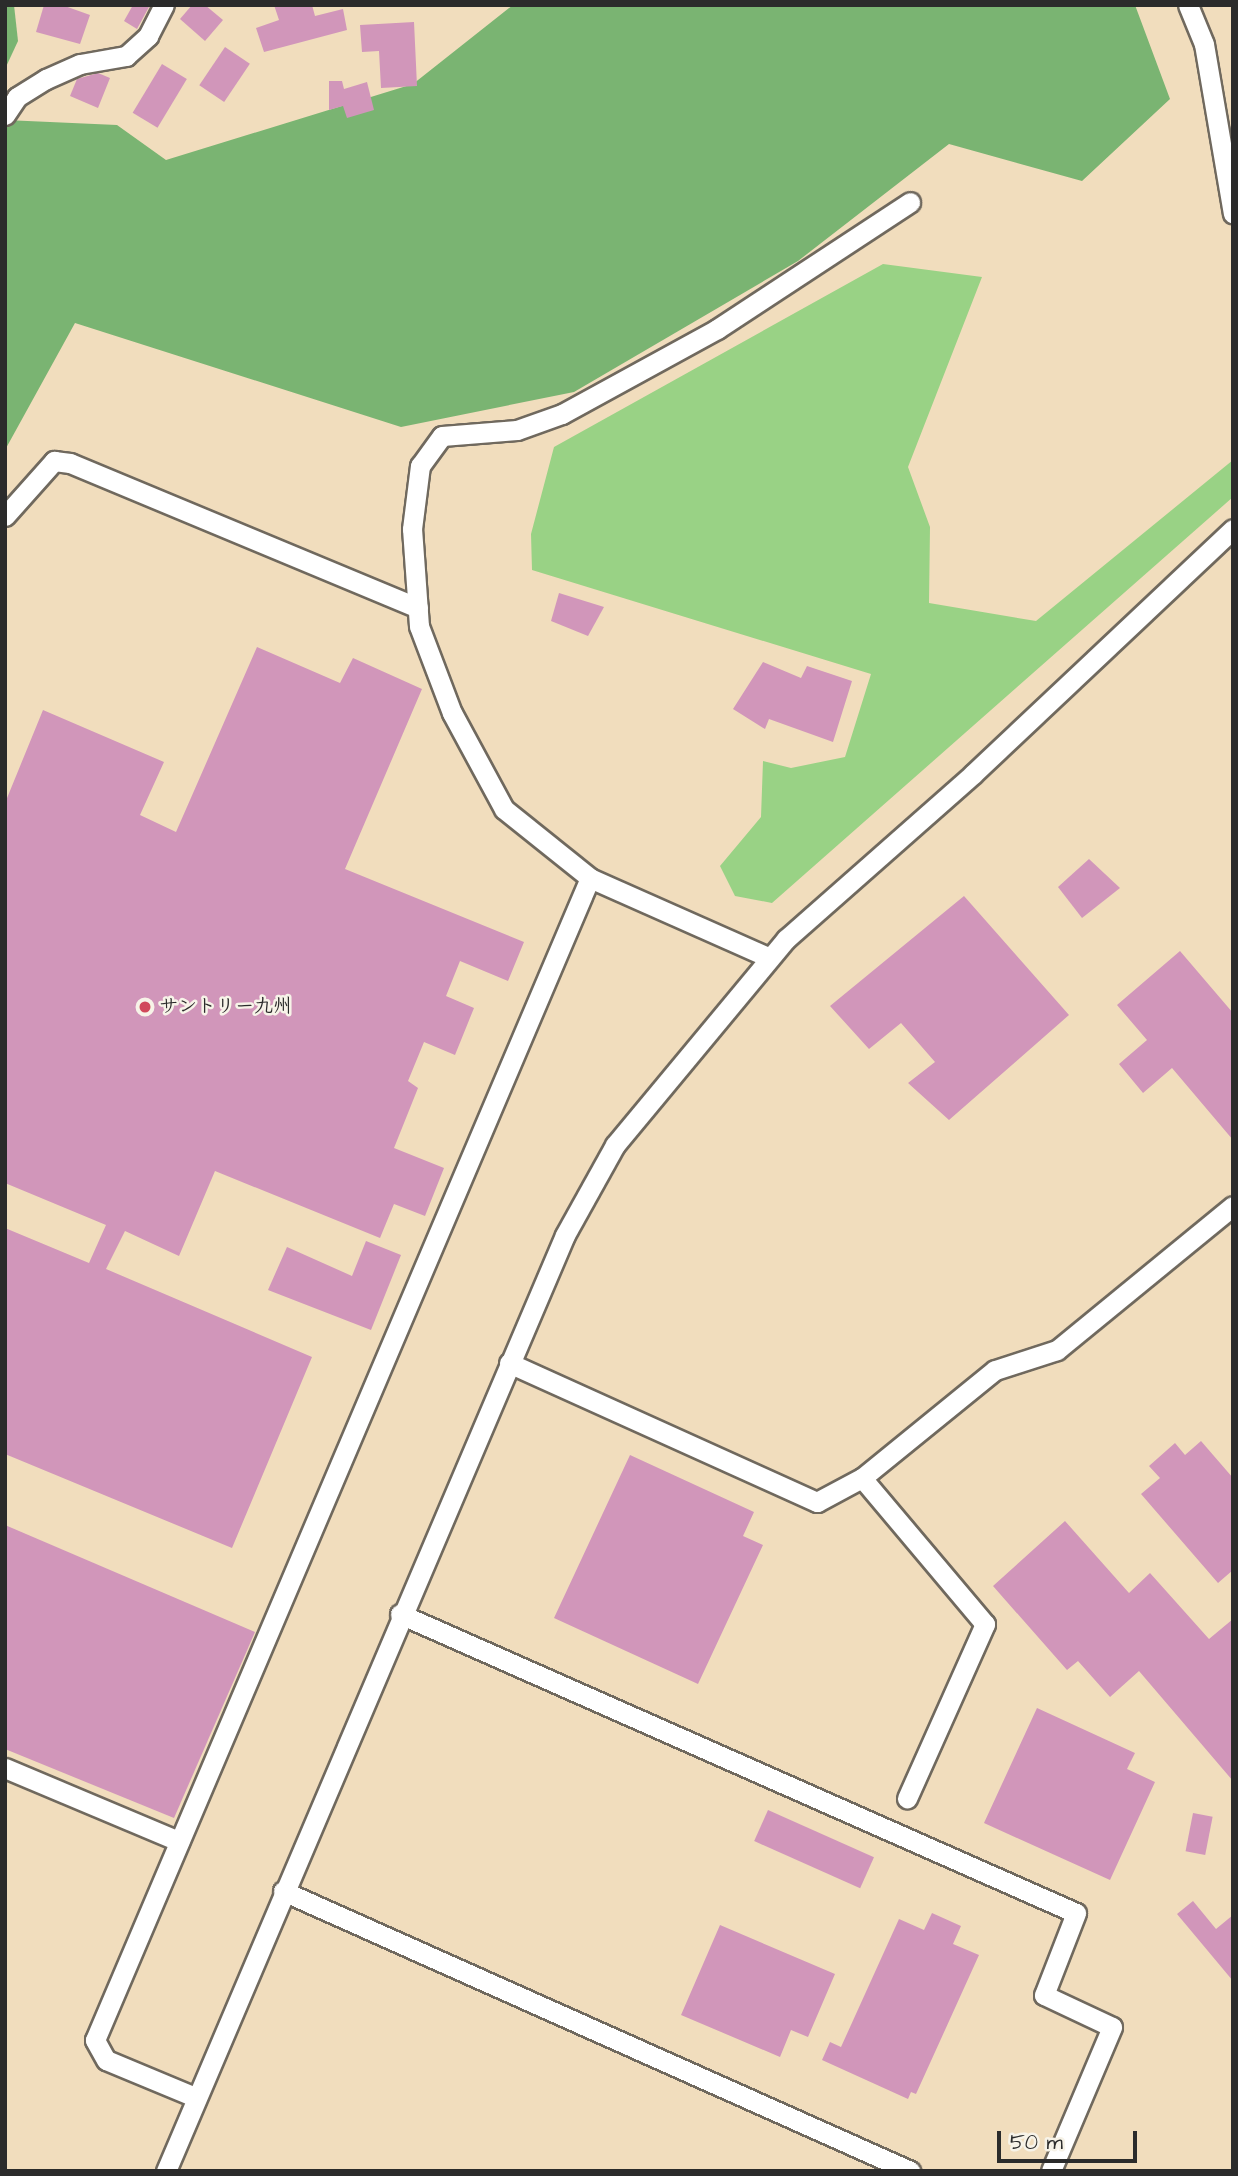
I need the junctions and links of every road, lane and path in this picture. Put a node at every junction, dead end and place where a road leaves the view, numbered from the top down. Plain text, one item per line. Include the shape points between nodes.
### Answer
1 (164, 5) edge
2 (1188, 5) edge
3 (5, 115) edge
4 (910, 202) dead end
5 (1233, 214) edge
6 (5, 516) edge
7 (1233, 529) edge
8 (418, 608) junction
9 (590, 878) junction
10 (768, 957) junction
11 (1231, 1209) edge
12 (509, 1363) junction
13 (862, 1478) junction
14 (400, 1614) junction
15 (5, 1768) edge
16 (907, 1798) dead end
17 (179, 1841) junction
18 (283, 1891) junction
19 (195, 2097) junction
20 (166, 2171) edge
21 (910, 2171) edge
22 (1051, 2171) edge

1 - 3 street via 148,36 126,56 80,64 46,79 17,97
2 - 5 street via 1205,44
4 - 8 street via 718,329 562,414 517,429 442,436 420,466 412,529
6 - 8 street via 54,461 70,463
7 - 10 street via 1003,746
8 - 9 street via 419,626 452,713 504,809
9 - 10 street
9 - 17 street
10 - 12 street via 615,1145 565,1235
11 - 13 street via 1057,1350 995,1370
12 - 13 street via 817,1502
12 - 14 street
13 - 16 street via 985,1624
14 - 18 street
14 - 22 street via 1076,1913 1044,1994 1112,2027
15 - 17 street
17 - 19 street via 94,2040 106,2060
18 - 19 street
18 - 21 street
19 - 20 street

